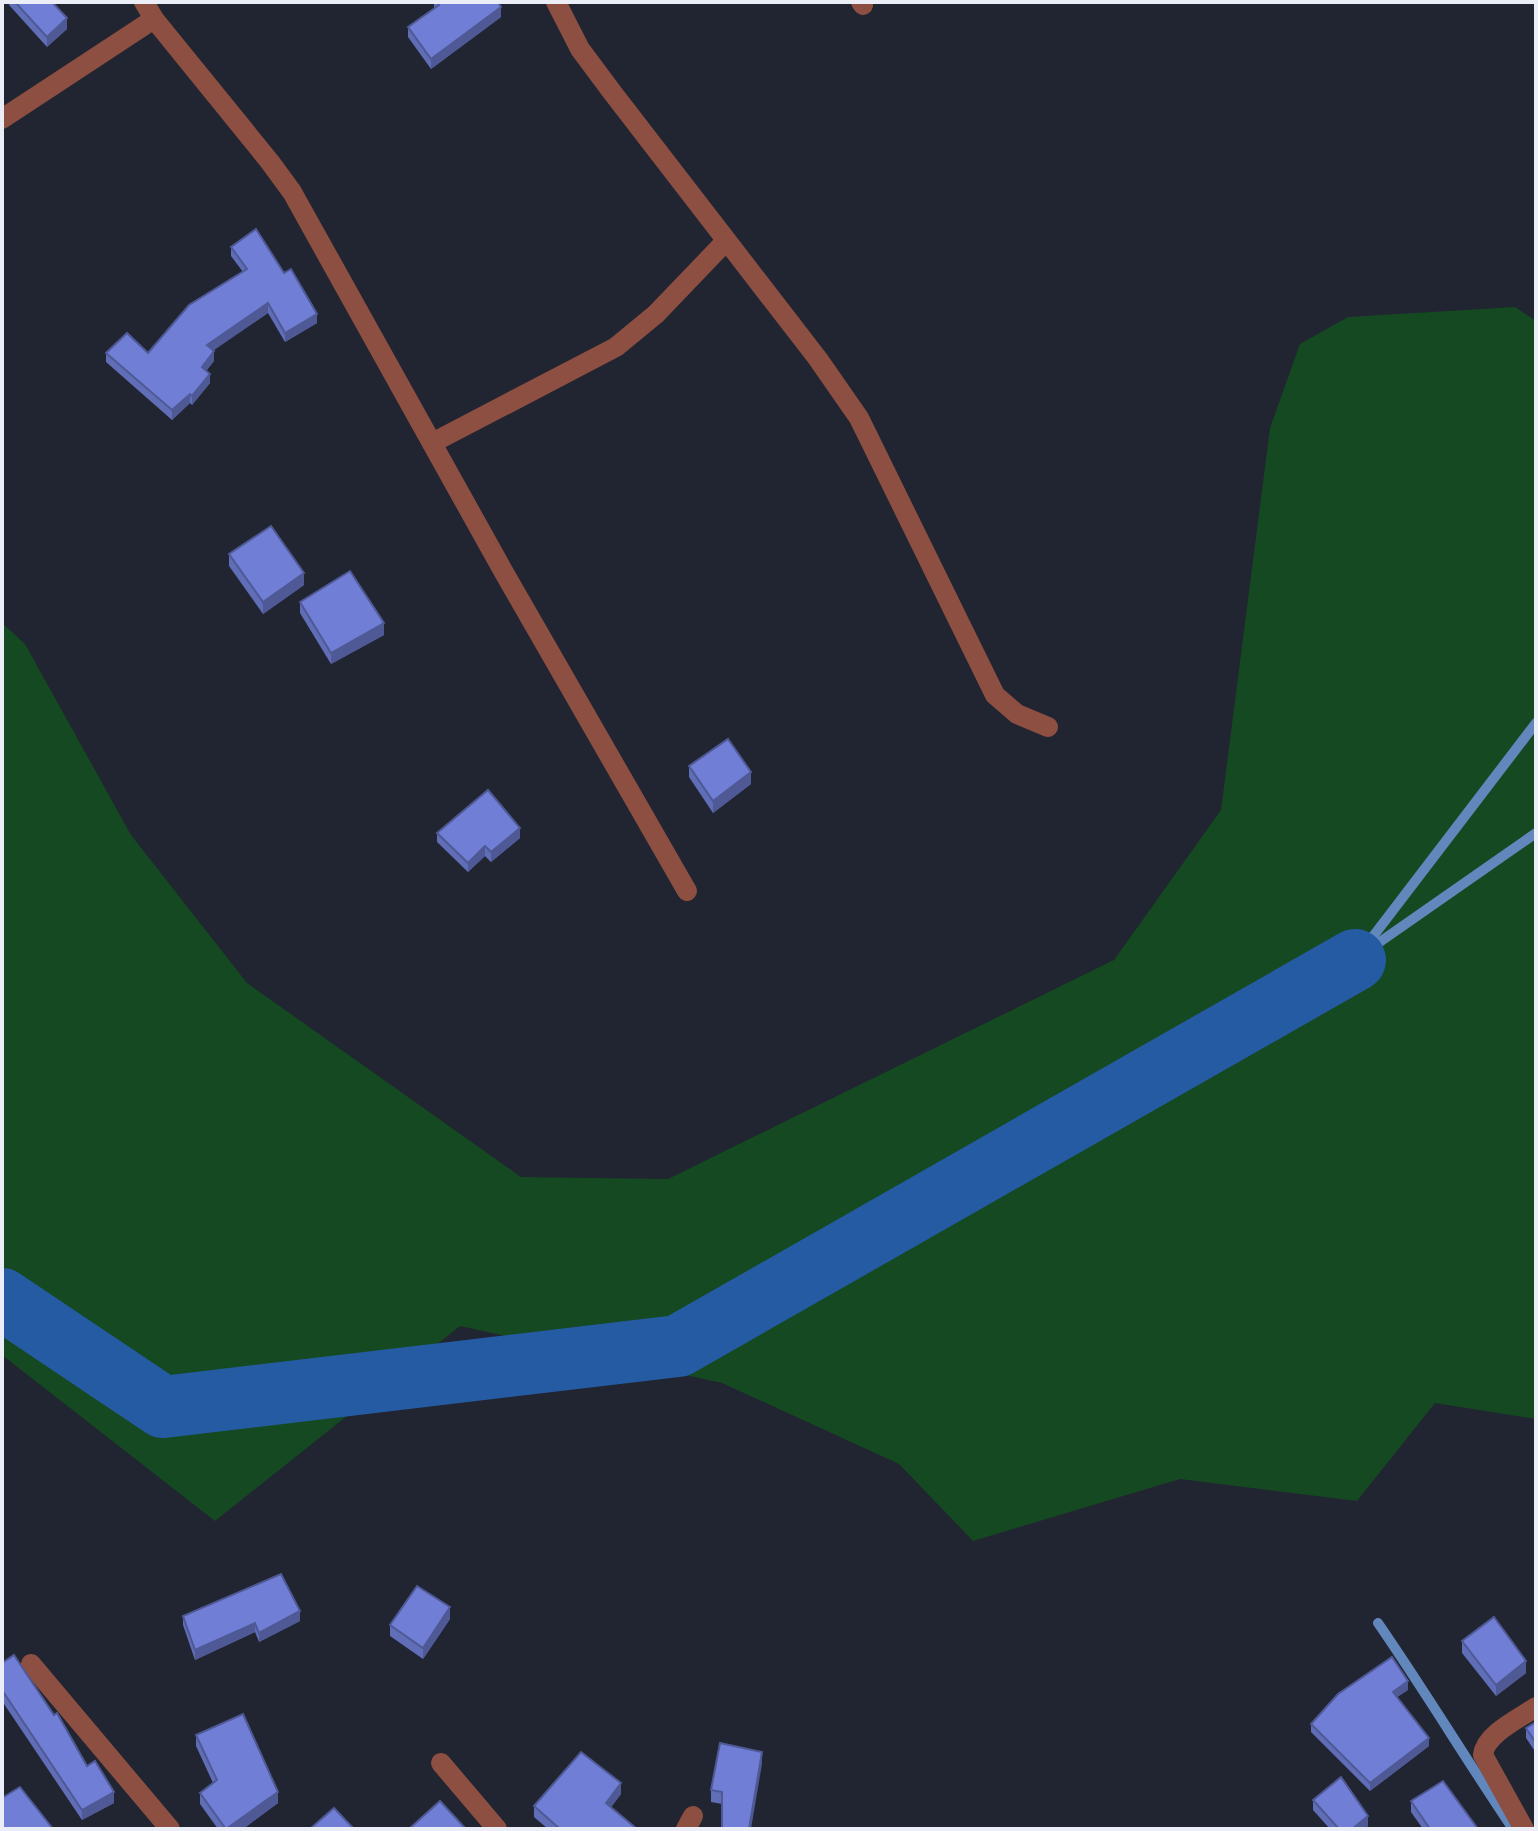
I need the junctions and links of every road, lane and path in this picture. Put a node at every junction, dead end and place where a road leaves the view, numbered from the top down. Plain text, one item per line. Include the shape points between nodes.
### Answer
1 (556, 2) edge
2 (149, 11) edge
3 (2, 119) edge
4 (726, 241) junction
5 (432, 443) junction
6 (1048, 727) dead end
7 (687, 891) dead end
8 (31, 1664) dead end
9 (1536, 1707) edge
10 (441, 1763) dead end
11 (170, 1829) edge
12 (497, 1829) edge
13 (1524, 1829) edge

1 - 4 street via 580,49
2 - 3 street
2 - 5 street via 292,192
4 - 5 street via 616,347
4 - 6 street via 859,418 995,695 1017,714
5 - 7 street
8 - 11 street
9 - 13 street via 1490,1740 1483,1755
10 - 12 street

